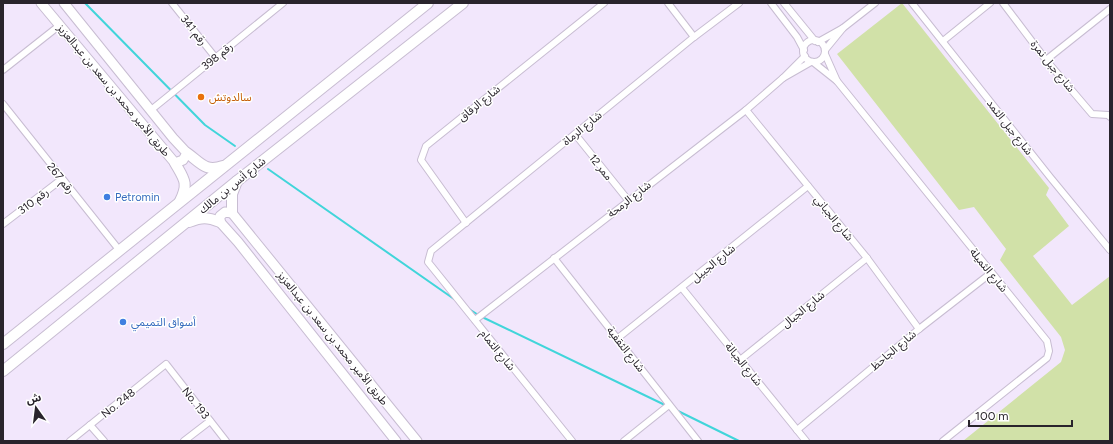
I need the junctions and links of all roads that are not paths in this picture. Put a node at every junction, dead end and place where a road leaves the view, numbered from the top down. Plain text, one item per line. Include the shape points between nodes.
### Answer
1 (42, 3) edge
2 (64, 3) edge
3 (172, 3) edge
4 (283, 3) edge
5 (428, 3) edge
6 (463, 3) edge
7 (604, 3) edge
8 (668, 3) edge
9 (739, 3) edge
10 (771, 3) edge
11 (784, 3) edge
12 (875, 3) edge
13 (912, 3) edge
14 (990, 3) edge
15 (1003, 3) edge
16 (1110, 9) edge
17 (60, 26) junction
18 (843, 28) junction
19 (694, 36) junction
20 (817, 41) junction
21 (943, 41) junction
22 (825, 52) junction
23 (804, 53) junction
24 (215, 57) junction
25 (1046, 60) junction
26 (812, 62) junction
27 (3, 70) edge
28 (783, 78) junction
29 (837, 81) junction
30 (3, 104) edge
31 (151, 110) junction
32 (746, 110) junction
33 (1109, 115) edge
34 (575, 134) junction
35 (187, 153) junction
36 (175, 163) junction
37 (229, 164) junction
38 (62, 179) junction
39 (237, 181) junction
40 (808, 186) junction
41 (628, 200) junction
42 (179, 204) junction
43 (232, 212) junction
44 (220, 222) junction
45 (185, 223) junction
46 (466, 223) junction
47 (3, 224) edge
48 (1110, 250) edge
49 (120, 251) junction
50 (429, 257) joint
51 (554, 258) junction
52 (866, 258) junction
53 (991, 273) junction
54 (682, 288) junction
55 (475, 320) junction
56 (919, 328) junction
57 (618, 338) junction
58 (3, 344) edge
59 (740, 360) junction
60 (166, 364) joint
61 (3, 371) edge
62 (669, 405) junction
63 (210, 421) junction
64 (90, 425) junction
65 (797, 430) junction
66 (70, 441) edge
67 (104, 441) edge
68 (184, 441) edge
69 (226, 441) edge
70 (396, 441) edge
71 (417, 441) edge
72 (572, 441) edge
73 (624, 441) edge
74 (698, 441) edge
75 (806, 441) edge
76 (944, 441) edge

1 - 17 main road, طريق الأمير محمد بن سعد بن عبدالعزيز
2 - 31 main road, طريق الأمير محمد بن سعد بن عبدالعزيز
3 - 24 street, رقم 341
4 - 24 street, رقم 398
5 - 37 main road, شارع أنس بن مالك
6 - 39 main road, شارع أنس بن مالك
7 - 46 street, شارع الرقاق via 426,146 421,160
8 - 19 street
9 - 19 street, شارع الرماة
10 - 23 street via 797,38
11 - 20 street
12 - 18 street
13 - 21 street, شارع جبل الثمد
14 - 21 street
15 - 25 street, شارع جبل نمرة
16 - 25 street
17 - 27 street
17 - 36 main road, طريق الأمير محمد بن سعد بن عبدالعزيز
18 - 20 street
18 - 22 street
19 - 34 street, شارع الرماة
20 - 22 street via 824,46
20 - 23 street via 808,43
21 - 48 street, شارع جبل الثمد
22 - 26 street via 820,61
22 - 29 street
23 - 26 street
23 - 28 street
24 - 31 street, رقم 398
25 - 33 street, شارع جبل نمرة via 1092,114
26 - 28 street
26 - 29 street
28 - 32 street, شارع الرمحة
29 - 53 street, شارع الثميلة
30 - 38 street, رقم 267
31 - 35 main road, طريق الأمير محمد بن سعد بن عبدالعزيز
32 - 40 street, شارع الجباني
32 - 41 street, شارع الرمحة
34 - 41 street, ممر 12
34 - 46 street, شارع الرماة
35 - 36 main road, طريق الأمير محمد بن سعد بن عبدالعزيز via 183,160
35 - 37 main road via 207,168
36 - 42 main road via 185,183
37 - 42 main road, شارع أنس بن مالك
38 - 47 street, رقم 310
38 - 49 street, رقم 267
39 - 43 main road via 232,194
39 - 45 main road, شارع أنس بن مالك
40 - 52 street, شارع الجباني
40 - 54 street, شارع الجبيل
41 - 51 street, شارع الرمحة
42 - 49 main road, شارع أنس بن مالك
43 - 44 main road via 225,212 220,216
43 - 71 main road, طريق الأمير محمد بن سعد بن عبدالعزيز
44 - 45 main road via 210,218 199,218
44 - 70 main road, طريق الأمير محمد بن سعد بن عبدالعزيز
45 - 61 main road, شارع أنس بن مالك
46 - 50 street, شارع الرماة via 431,251
49 - 58 main road, شارع أنس بن مالك
50 - 55 street, شارع الثمام via 428,262
51 - 55 street, شارع الرمحة
51 - 57 street, شارع الثقفية
52 - 56 street, شارع الجباني
52 - 59 street, شارع الجبال
53 - 56 street, شارع الجاحظ
53 - 76 street, شارع الثميلة via 1047,341 1047,358
54 - 57 street, شارع الجبيل
54 - 59 street, شارع الجبالة
55 - 72 street, شارع الثمام
56 - 65 street, شارع الجاحظ
57 - 62 street, شارع الثقفية
59 - 65 street, شارع الجبالة
60 - 63 street, No. 193
60 - 64 street, No. 248
62 - 73 street
62 - 74 street, شارع الثقفية
63 - 68 street
63 - 69 street, No. 193
64 - 66 street, No. 248
64 - 67 street
65 - 75 street, شارع الجبالة

